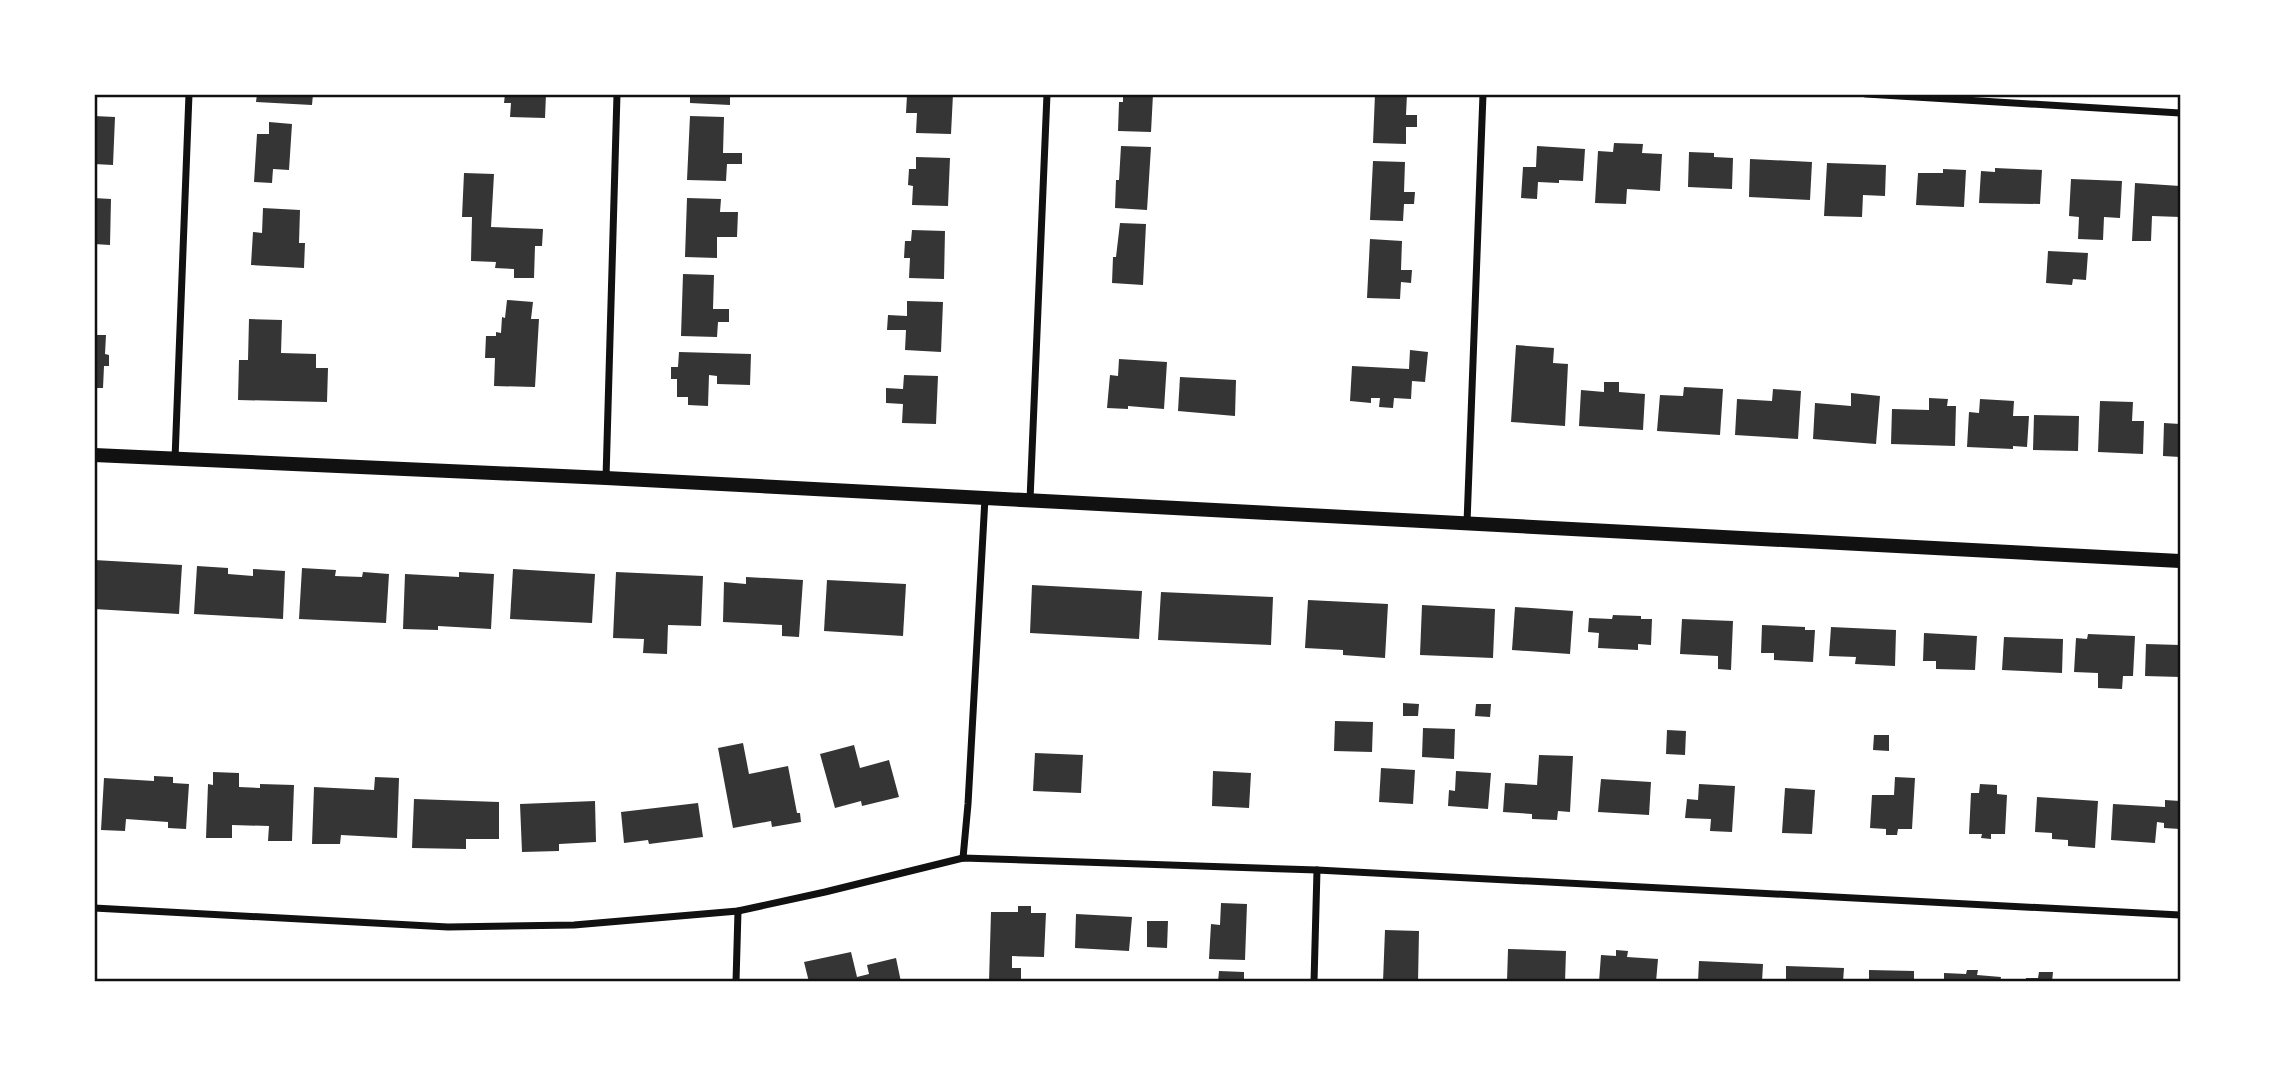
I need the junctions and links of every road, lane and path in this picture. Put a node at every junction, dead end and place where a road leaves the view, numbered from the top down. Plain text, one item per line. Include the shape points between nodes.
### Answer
1 (190, 94) edge
2 (617, 94) edge
3 (1047, 94) edge
4 (1483, 94) edge
5 (1866, 94) edge
6 (2180, 113) edge
7 (94, 455) edge
8 (175, 459) junction
9 (606, 478) junction
10 (985, 498) junction
11 (1030, 500) junction
12 (1467, 523) junction
13 (2180, 561) edge
14 (963, 858) junction
15 (1317, 870) junction
16 (94, 908) edge
17 (738, 911) junction
18 (2180, 915) edge
19 (736, 982) edge
20 (1314, 982) edge

1 - 8 street
2 - 9 street
3 - 11 street
4 - 12 street
5 - 6 street
7 - 8 main road
8 - 9 main road
9 - 10 main road
10 - 11 main road
10 - 14 street
11 - 12 main road
12 - 13 main road
14 - 15 street
14 - 17 street
15 - 18 street
15 - 20 street
16 - 17 street via 448,927 574,925
17 - 19 street

